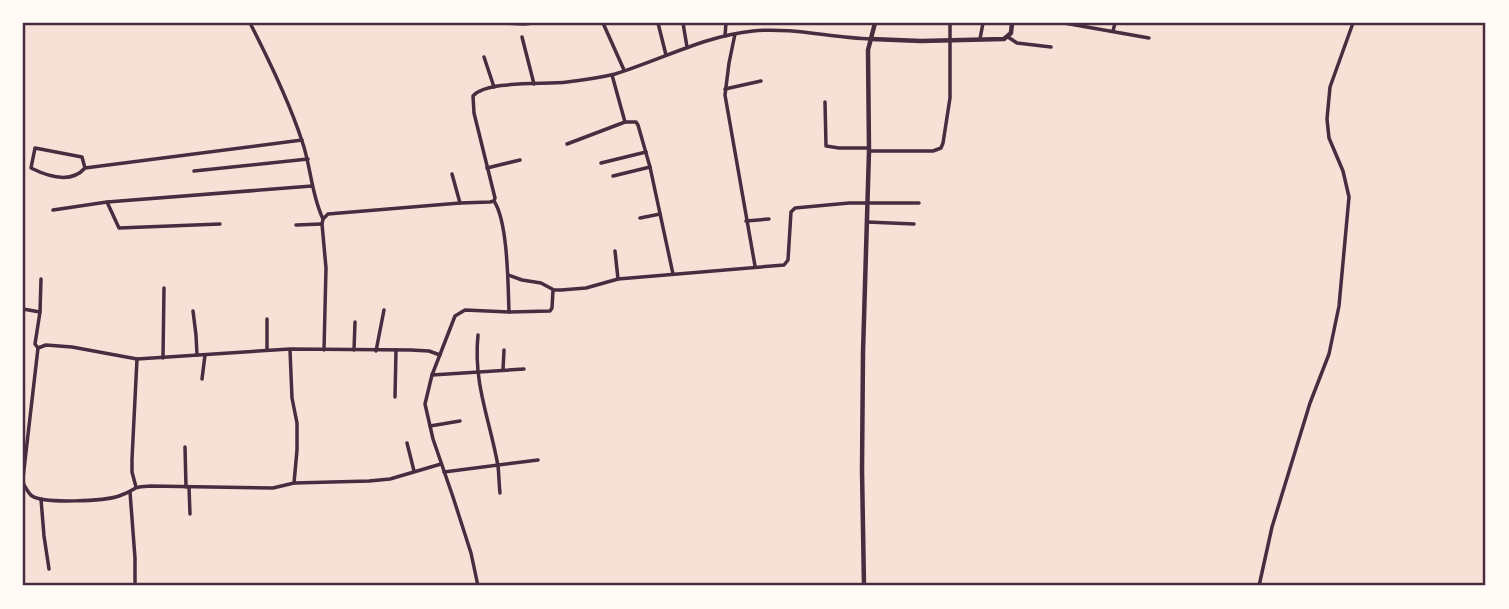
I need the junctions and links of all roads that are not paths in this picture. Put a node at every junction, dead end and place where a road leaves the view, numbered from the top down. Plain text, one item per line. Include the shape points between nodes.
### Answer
1 (250, 23) edge
2 (506, 23) edge
3 (534, 23) edge
4 (603, 23) edge
5 (658, 23) edge
6 (683, 23) edge
7 (726, 23) edge
8 (875, 23) edge
9 (950, 23) edge
10 (982, 23) edge
11 (1012, 23) edge
12 (1063, 23) edge
13 (1115, 23) edge
14 (1353, 23) edge
15 (1113, 32) junction
16 (736, 33) junction
17 (725, 36) junction
18 (522, 37) dead end
19 (1008, 37) junction
20 (1149, 38) dead end
21 (871, 39) junction
22 (950, 39) junction
23 (980, 39) junction
24 (687, 47) junction
25 (1051, 47) dead end
26 (666, 55) junction
27 (484, 57) dead end
28 (624, 71) junction
29 (612, 75) junction
30 (761, 81) dead end
31 (534, 84) junction
32 (494, 87) junction
33 (725, 89) junction
34 (825, 102) dead end
35 (625, 122) junction
36 (302, 140) junction
37 (567, 144) dead end
38 (869, 150) junction
39 (646, 152) junction
40 (308, 159) junction
41 (520, 160) dead end
42 (601, 163) dead end
43 (85, 167) junction
44 (650, 167) junction
45 (487, 168) junction
46 (194, 171) dead end
47 (452, 174) dead end
48 (613, 176) dead end
49 (312, 186) junction
50 (494, 201) junction
51 (107, 202) junction
52 (460, 203) junction
53 (868, 203) junction
54 (919, 203) dead end
55 (53, 210) dead end
56 (660, 214) junction
57 (640, 218) dead end
58 (769, 219) dead end
59 (323, 221) junction
60 (747, 221) junction
61 (867, 222) junction
62 (220, 224) dead end
63 (914, 224) dead end
64 (296, 225) dead end
65 (615, 251) dead end
66 (755, 266) junction
67 (673, 274) junction
68 (508, 275) junction
69 (41, 279) dead end
70 (618, 279) junction
71 (164, 288) dead end
72 (553, 290) junction
73 (23, 310) edge
74 (384, 310) dead end
75 (193, 311) dead end
76 (40, 312) junction
77 (509, 312) junction
78 (267, 319) dead end
79 (355, 322) dead end
80 (478, 335) dead end
81 (38, 348) junction
82 (290, 349) junction
83 (324, 350) junction
84 (396, 350) junction
85 (504, 350) dead end
86 (267, 351) junction
87 (354, 351) junction
88 (376, 351) junction
89 (197, 355) junction
90 (205, 355) junction
91 (440, 355) junction
92 (163, 358) junction
93 (137, 359) junction
94 (524, 369) dead end
95 (503, 370) junction
96 (477, 373) junction
97 (432, 375) junction
98 (202, 379) dead end
99 (395, 397) dead end
100 (460, 421) dead end
101 (430, 426) junction
102 (407, 443) dead end
103 (185, 447) dead end
104 (538, 460) dead end
105 (440, 464) junction
106 (498, 466) junction
107 (414, 471) junction
108 (444, 472) junction
109 (23, 480) edge
110 (294, 484) junction
111 (135, 487) junction
112 (187, 487) junction
113 (130, 492) junction
114 (500, 493) dead end
115 (41, 499) junction
116 (190, 514) dead end
117 (49, 569) dead end
118 (135, 582) dead end
119 (478, 586) edge
120 (864, 586) edge
121 (1259, 586) edge

1 - 36 street
2 - 3 street
4 - 28 street
5 - 26 street
6 - 24 street
7 - 17 street
8 - 21 street
9 - 22 street
10 - 23 street
11 - 19 street
12 - 15 street
13 - 15 street
14 - 121 street via 1330,87 1327,119 1349,197 1339,306 1329,354 1272,527
15 - 20 street
16 - 17 street
16 - 21 street via 803,29
16 - 33 street
17 - 24 street
18 - 31 street
19 - 23 street
19 - 25 street via 1012,42
21 - 22 street
21 - 38 street
22 - 23 street
22 - 38 street via 950,99 941,148
24 - 26 street
26 - 28 street
27 - 32 street
28 - 29 street
29 - 31 street
29 - 35 street
30 - 33 street
31 - 32 street
32 - 45 street via 478,91 472,100
33 - 60 street
34 - 38 street via 826,146
35 - 37 street
35 - 39 street via 636,122
36 - 40 street
36 - 43 street
38 - 53 street
39 - 42 street
39 - 44 street
40 - 46 street
40 - 49 street
41 - 45 street
43 - 43 street via 69,177 30,168 35,148 82,157
44 - 48 street
44 - 56 street
45 - 50 street
47 - 52 street
49 - 51 street
49 - 59 street
50 - 52 street
50 - 68 street
51 - 55 street
51 - 62 street via 119,228
52 - 59 street via 328,214
53 - 54 street
53 - 61 street
53 - 66 street via 795,208 786,263
56 - 57 street
56 - 67 street
58 - 60 street
59 - 64 street
59 - 83 street
60 - 66 street
61 - 63 street
61 - 120 street
65 - 70 street
66 - 67 street
67 - 70 street
68 - 72 street
68 - 77 street
69 - 76 street
70 - 72 street via 586,288
71 - 92 street
72 - 77 street via 550,311
73 - 76 street
74 - 88 street
75 - 89 street
76 - 81 street
77 - 91 street via 461,311
78 - 86 street
79 - 87 street
80 - 96 street
81 - 93 street via 72,347
81 - 109 street
82 - 83 street
82 - 86 street
82 - 110 street via 297,422
83 - 87 street
84 - 88 street
84 - 91 street
84 - 99 street
85 - 95 street
86 - 90 street
87 - 88 street
89 - 90 street
89 - 92 street
90 - 98 street
91 - 97 street
92 - 93 street
93 - 111 street
94 - 95 street
95 - 96 street
96 - 97 street
96 - 106 street
97 - 101 street via 425,404
100 - 101 street
101 - 105 street
102 - 107 street
103 - 112 street
104 - 106 street
105 - 107 street
105 - 108 street
106 - 108 street
106 - 114 street
107 - 110 street via 390,479
108 - 119 street
109 - 115 street via 31,495
110 - 112 street
111 - 112 street
111 - 113 street
112 - 116 street
113 - 115 street via 108,499
113 - 118 street
115 - 117 street

